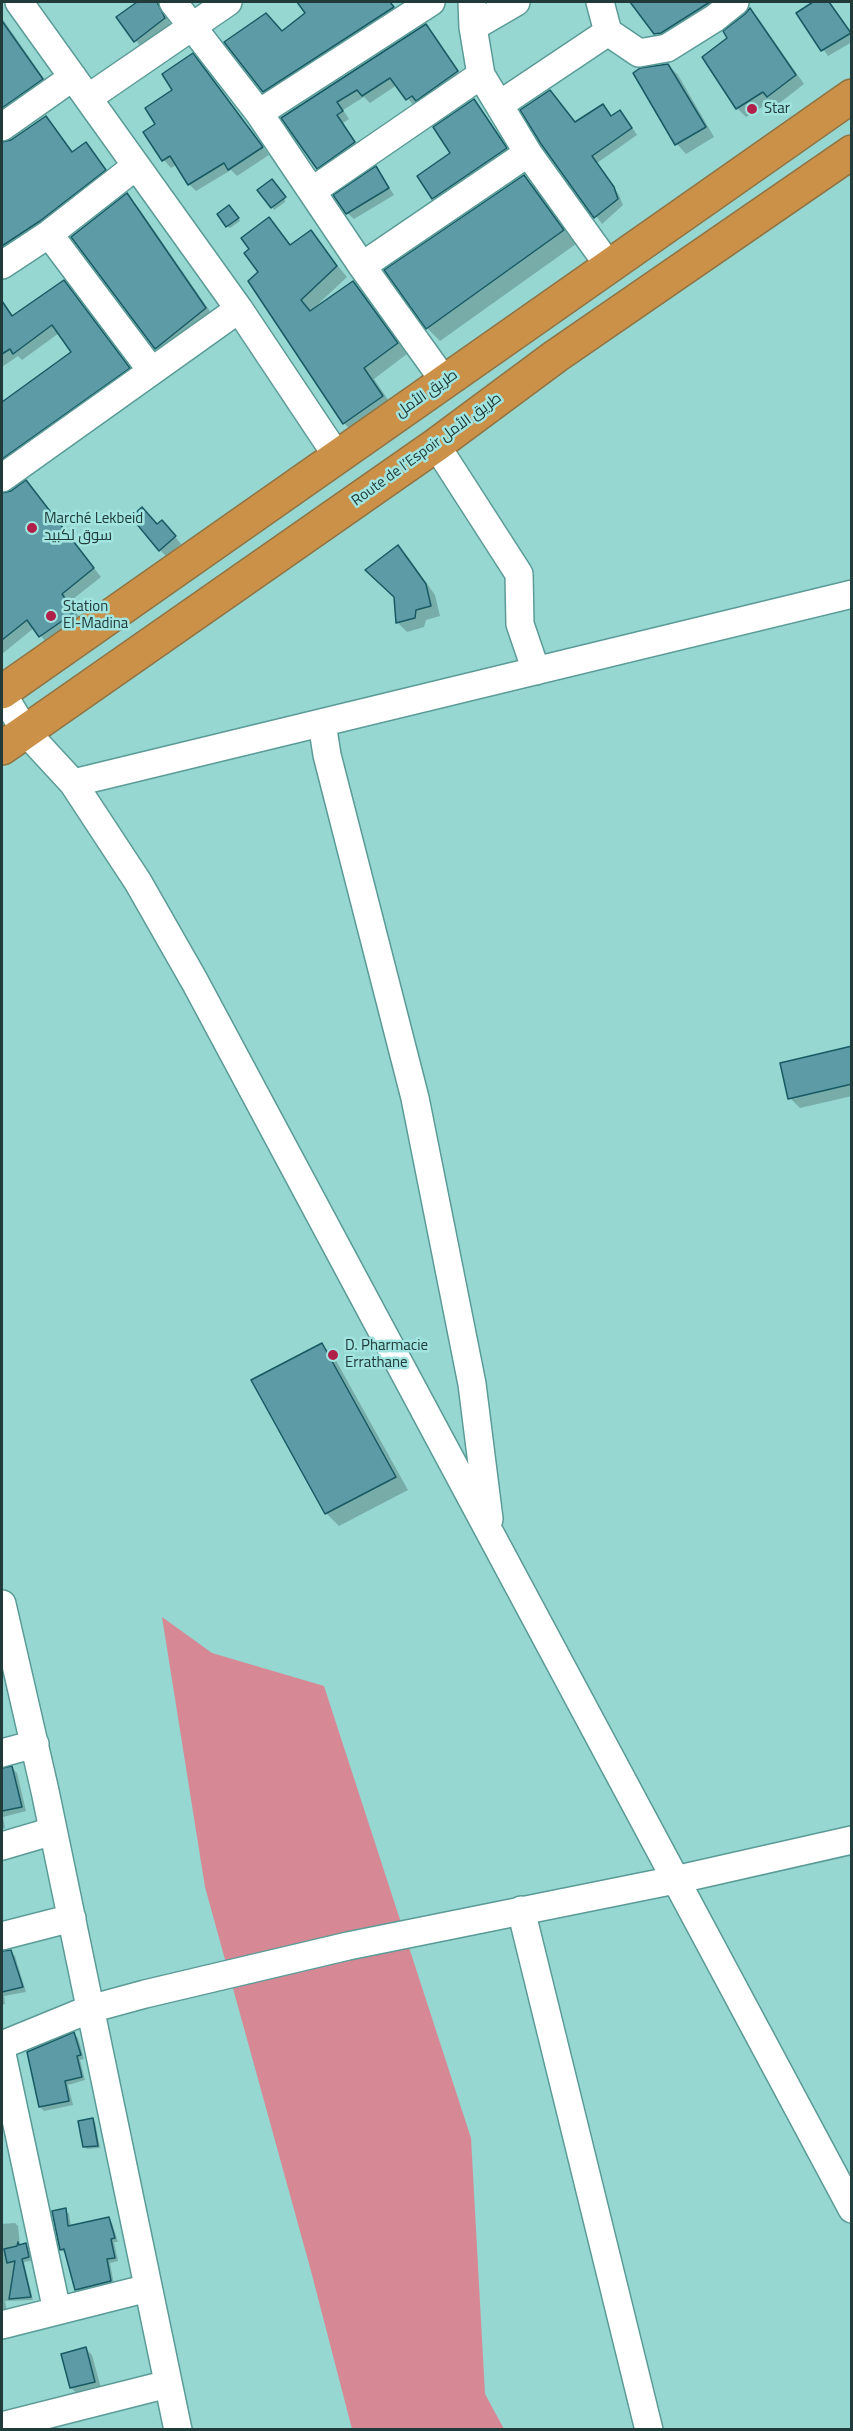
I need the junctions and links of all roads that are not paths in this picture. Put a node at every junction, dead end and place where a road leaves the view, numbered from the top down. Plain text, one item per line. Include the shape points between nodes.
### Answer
1 (19, 2) edge
2 (173, 2) edge
3 (228, 2) edge
4 (431, 2) edge
5 (516, 2) edge
6 (600, 2) edge
7 (735, 2) edge
8 (472, 14) edge
9 (191, 28) junction
10 (608, 32) junction
11 (481, 75) junction
12 (80, 87) junction
13 (852, 96) edge
14 (499, 105) junction
15 (259, 113) junction
16 (2, 127) edge
17 (852, 152) edge
18 (528, 153) junction
19 (136, 166) junction
20 (312, 191) junction
21 (49, 234) junction
22 (3, 261) edge
23 (363, 266) junction
24 (609, 266) junction
25 (239, 309) junction
26 (151, 370) junction
27 (445, 382) junction
28 (436, 445) junction
29 (337, 456) junction
30 (2, 478) edge
31 (852, 594) edge
32 (536, 671) junction
33 (2, 693) edge
34 (322, 723) junction
35 (13, 740) edge
36 (73, 783) junction
37 (491, 1536) junction
38 (2, 1604) edge
39 (35, 1744) junction
40 (2, 1753) edge
41 (53, 1831) junction
42 (852, 1840) edge
43 (2, 1846) edge
44 (675, 1880) junction
45 (521, 1910) junction
46 (72, 1918) junction
47 (2, 1936) edge
48 (90, 2009) junction
49 (2, 2045) edge
50 (2, 2054) edge
51 (852, 2209) edge
52 (148, 2288) junction
53 (57, 2311) junction
54 (2, 2325) edge
55 (168, 2384) junction
56 (56, 2421) edge
57 (2, 2426) edge
58 (178, 2430) edge
59 (649, 2430) edge

1 - 12 street
2 - 9 street
3 - 9 street
4 - 15 street
5 - 8 street
6 - 10 street
7 - 10 street via 667,48 639,53
8 - 11 street
9 - 12 street
9 - 15 street
10 - 14 street
11 - 14 street
11 - 20 street
12 - 16 street
12 - 19 street
13 - 24 highway, طريق الأمل
14 - 18 street
15 - 20 street
17 - 28 highway, Route de l’Espoir طريق الأمل via 556,356
18 - 23 street
18 - 24 street
19 - 21 street
19 - 25 street
20 - 23 street
21 - 22 street
21 - 26 street
23 - 27 street
24 - 27 highway, طريق الأمل
25 - 26 street
25 - 29 street
26 - 30 street
27 - 29 highway, طريق الأمل
28 - 32 street via 519,574 520,624
28 - 35 highway, Route de l’Espoir طريق الأمل
29 - 33 highway, طريق الأمل
31 - 32 street
32 - 34 street
33 - 35 street
34 - 36 street
34 - 37 street via 415,1098 472,1384
35 - 36 street
36 - 37 street via 138,882 195,982
37 - 44 street
38 - 39 street
39 - 40 street
39 - 41 street
41 - 43 street
41 - 46 street
42 - 44 street
44 - 45 street
44 - 51 street
45 - 48 street via 348,1946
45 - 59 street
46 - 47 street
46 - 48 street
48 - 49 street
48 - 52 street
50 - 53 street
52 - 53 street
52 - 55 street
53 - 54 street
55 - 56 street
55 - 58 street
56 - 57 street

